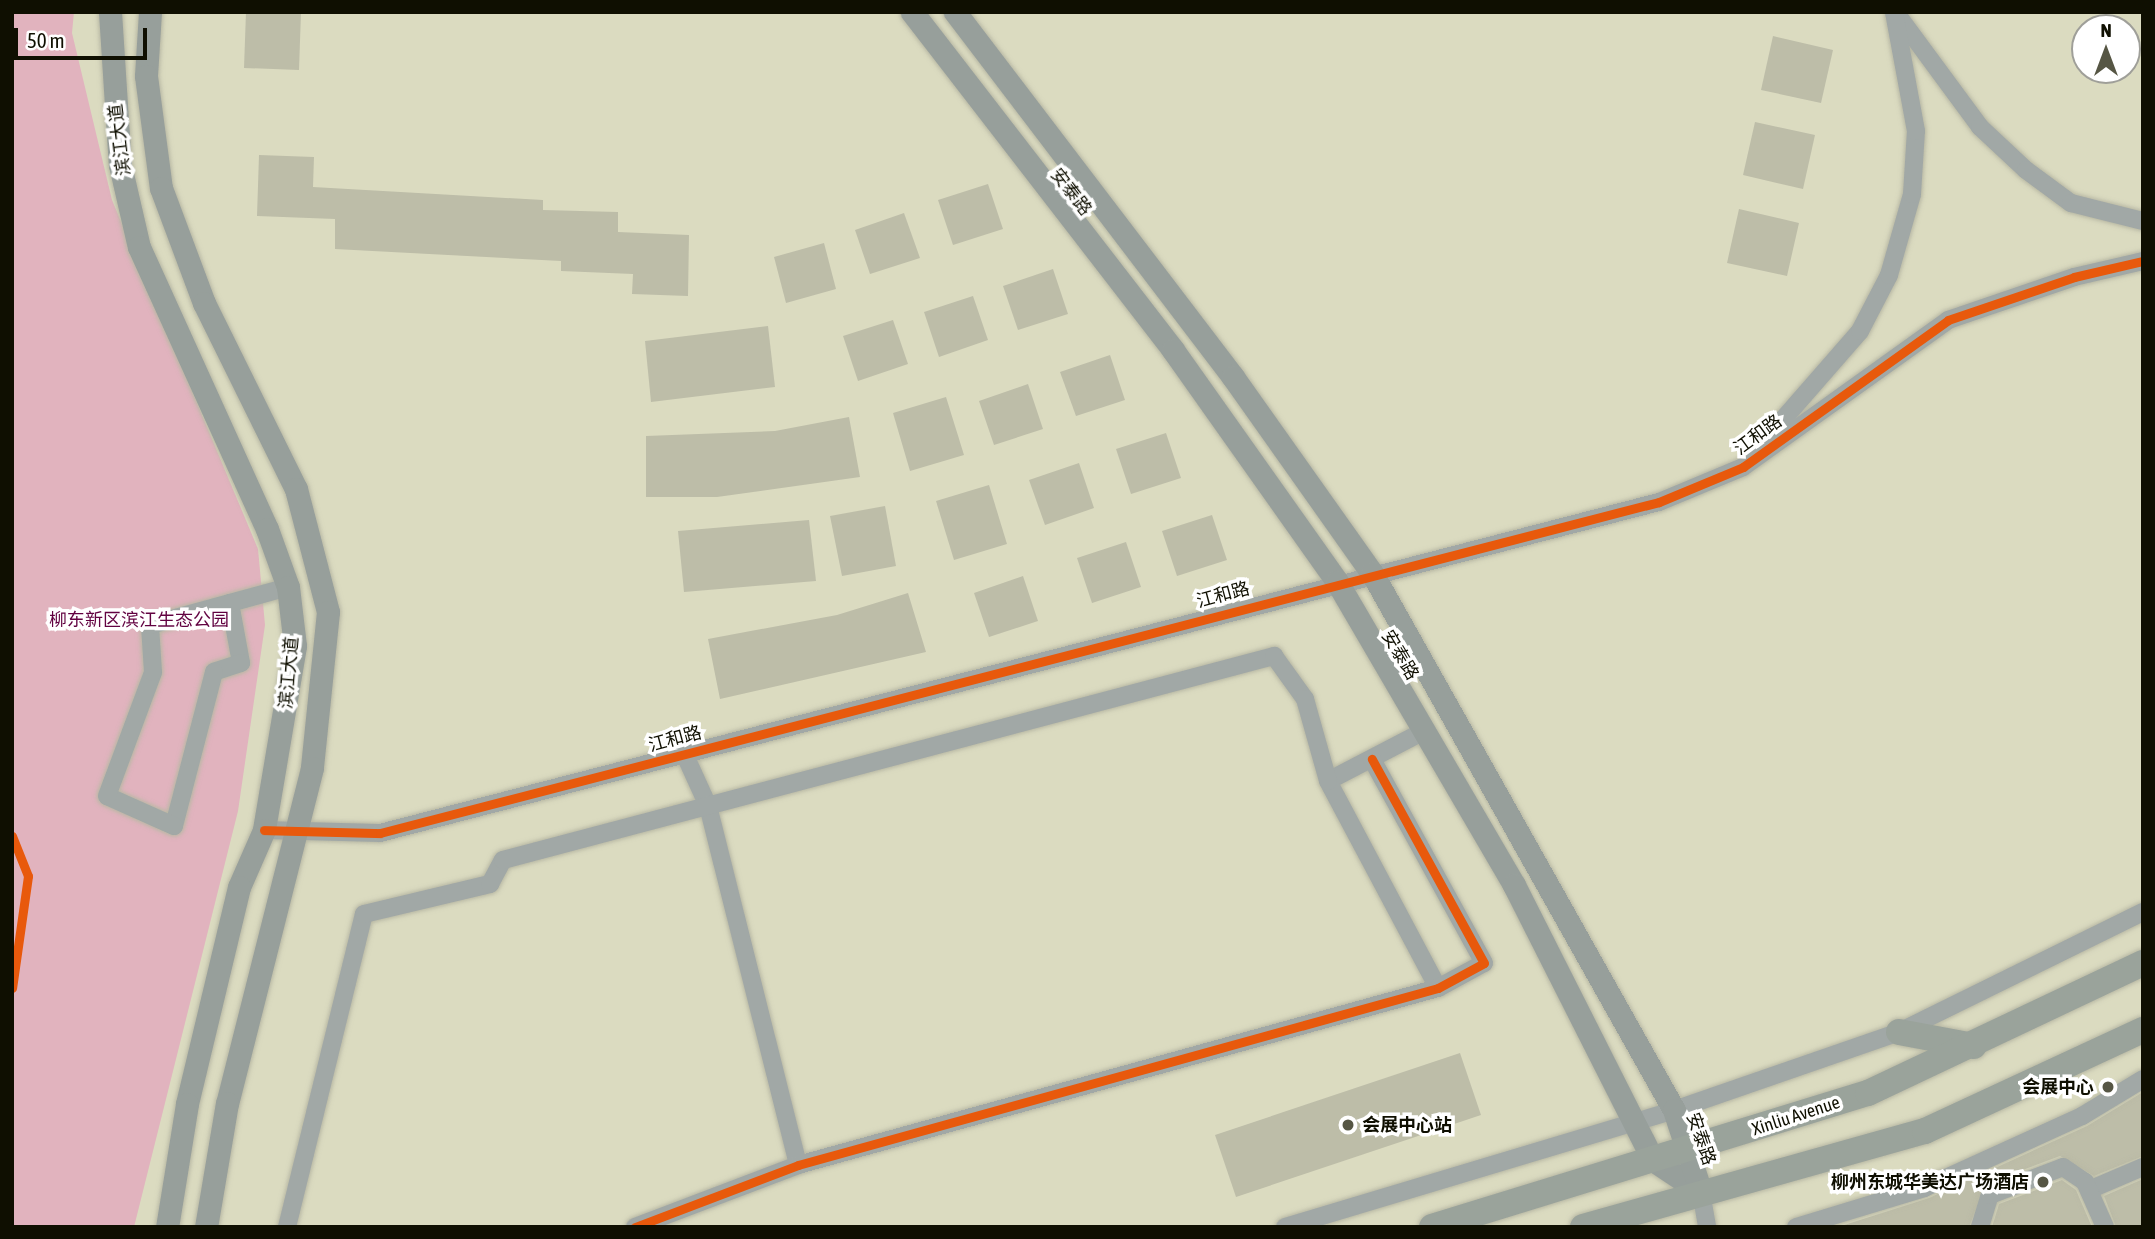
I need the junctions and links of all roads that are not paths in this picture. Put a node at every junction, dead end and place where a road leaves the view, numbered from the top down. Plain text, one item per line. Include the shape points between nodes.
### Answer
1 (110, 12) edge
2 (150, 12) edge
3 (912, 12) edge
4 (955, 12) edge
5 (1895, 12) edge
6 (2143, 221) edge
7 (2143, 261) edge
8 (1743, 467) junction
9 (1372, 573) junction
10 (1337, 582) junction
11 (288, 587) junction
12 (230, 603) junction
13 (1426, 730) junction
14 (684, 753) junction
15 (1372, 759) junction
16 (1328, 781) junction
17 (708, 806) junction
18 (264, 830) junction
19 (295, 835) junction
20 (2143, 912) edge
21 (2143, 963) edge
22 (1437, 988) junction
23 (2143, 1030) edge
24 (1899, 1032) junction
25 (1974, 1046) junction
26 (2143, 1079) edge
27 (1674, 1110) junction
28 (1636, 1120) junction
29 (1692, 1148) junction
30 (1653, 1160) junction
31 (798, 1165) junction
32 (2143, 1167) edge
33 (2089, 1190) junction
34 (1701, 1192) junction
35 (167, 1227) edge
36 (206, 1227) edge
37 (286, 1227) edge
38 (635, 1227) edge
39 (1285, 1227) edge
40 (1432, 1227) edge
41 (1583, 1227) edge
42 (1707, 1227) edge
43 (1796, 1227) edge
44 (1980, 1227) edge
45 (2105, 1227) edge

1 - 11 main road, 滨江大道 via 120,165 139,247 246,478
2 - 19 main road, 滨江大道 via 146,76 161,188 204,303 296,489 328,612 312,768
3 - 10 main road, 安泰路 via 1173,350
4 - 9 main road, 安泰路 via 1233,377
5 - 6 street via 1980,127 2026,170 2071,202
5 - 8 street via 1916,131 1912,194 1889,275 1860,331
7 - 8 street, 江和路 via 2074,277 1948,320
8 - 9 street, 江和路 via 1579,525
9 - 10 street, 江和路
9 - 27 main road, 安泰路
10 - 13 main road, 安泰路
10 - 14 street, 江和路
11 - 12 street
11 - 18 main road, 滨江大道 via 295,646
12 - 12 street via 150,625 153,672 107,796 174,825 214,672 241,663
13 - 15 street
13 - 28 main road, 安泰路
14 - 17 street
14 - 19 street, 江和路 via 380,833
15 - 16 street
15 - 22 street via 1484,963
16 - 17 street via 1305,699 1273,656
16 - 22 street
17 - 31 street
17 - 37 street via 503,860 490,884 364,915
18 - 19 street, 江和路
18 - 35 main road, 滨江大道 via 239,887 187,1104
19 - 36 main road, 滨江大道 via 227,1103
20 - 24 street
21 - 25 highway, Xinliu Avenue
22 - 31 street
23 - 34 highway via 1925,1131
24 - 25 highway
24 - 27 street
25 - 29 highway, Xinliu Avenue via 1868,1093
26 - 43 street via 2082,1116 1924,1188
27 - 28 street
27 - 29 main road, 安泰路
28 - 30 main road, 安泰路
28 - 39 street
29 - 30 highway, Xinliu Avenue
29 - 34 main road, 安泰路
30 - 34 main road, 安泰路
30 - 40 highway, Xinliu Avenue
31 - 38 street
32 - 33 street
33 - 44 street via 2063,1167 2034,1174 1990,1195
33 - 45 street
34 - 41 highway
34 - 42 street, 安泰路

